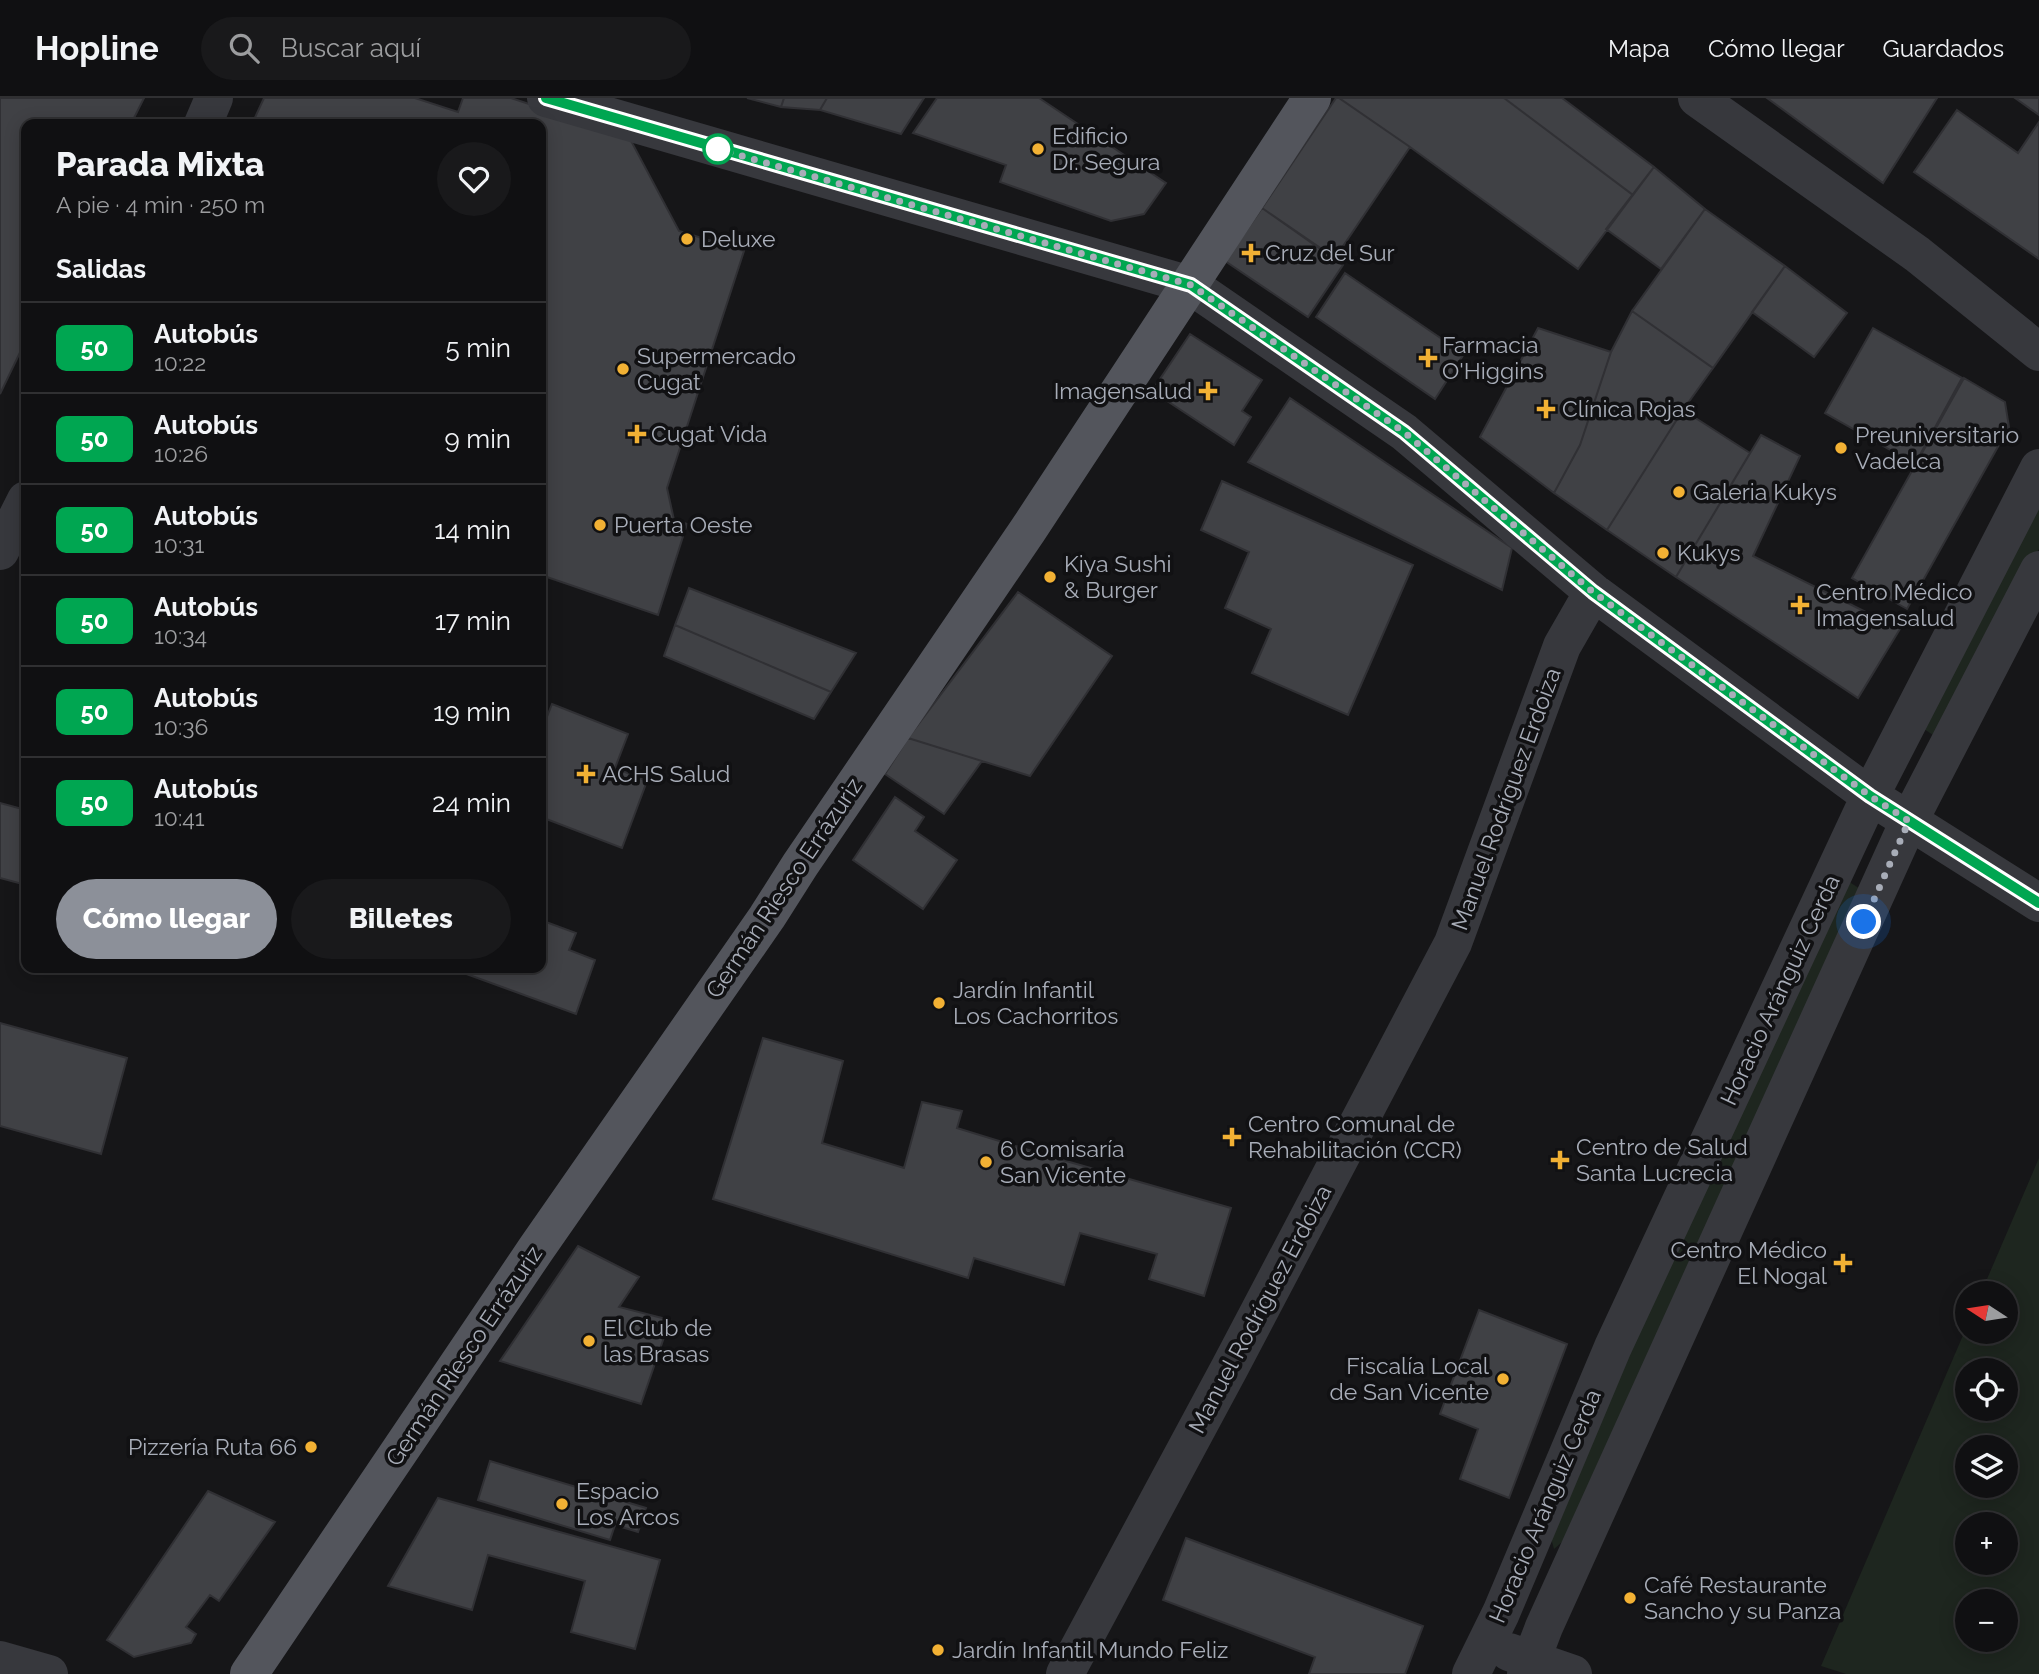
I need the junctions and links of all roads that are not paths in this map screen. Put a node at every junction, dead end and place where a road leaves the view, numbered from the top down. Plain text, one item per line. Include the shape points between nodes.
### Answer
1 (214, 98) edge
2 (546, 98) edge
3 (1312, 98) edge
4 (1697, 98) edge
5 (613, 107) edge
6 (205, 119) edge
7 (1191, 285) junction
8 (2039, 352) edge
9 (2039, 468) edge
10 (21, 510) edge
11 (0, 551) edge
12 (2039, 570) edge
13 (1593, 592) junction
14 (1870, 796) junction
15 (1909, 821) junction
16 (2039, 903) edge
17 (1478, 1659) edge
18 (0, 1660) edge
19 (1529, 1667) edge
20 (49, 1674) edge
21 (249, 1674) edge
22 (1065, 1674) edge
23 (1573, 1674) edge

1 - 6 street
2 - 5 street
3 - 7 main road, Germán Riesco Errázuriz
4 - 8 street via 1917,254
5 - 7 street
7 - 13 street via 1404,432
7 - 21 main road, Germán Riesco Errázuriz via 767,917
9 - 14 street, Horacio Aránguiz Cerda
10 - 11 street
12 - 15 street, Horacio Aránguiz Cerda
13 - 14 street
13 - 22 street, Manuel Rodríguez Erdoiza via 1562,646 1453,943
14 - 15 street
14 - 17 street, Horacio Aránguiz Cerda via 1613,1347 1502,1613
15 - 16 street
15 - 19 street, Horacio Aránguiz Cerda
17 - 19 street
18 - 20 street
19 - 23 street

